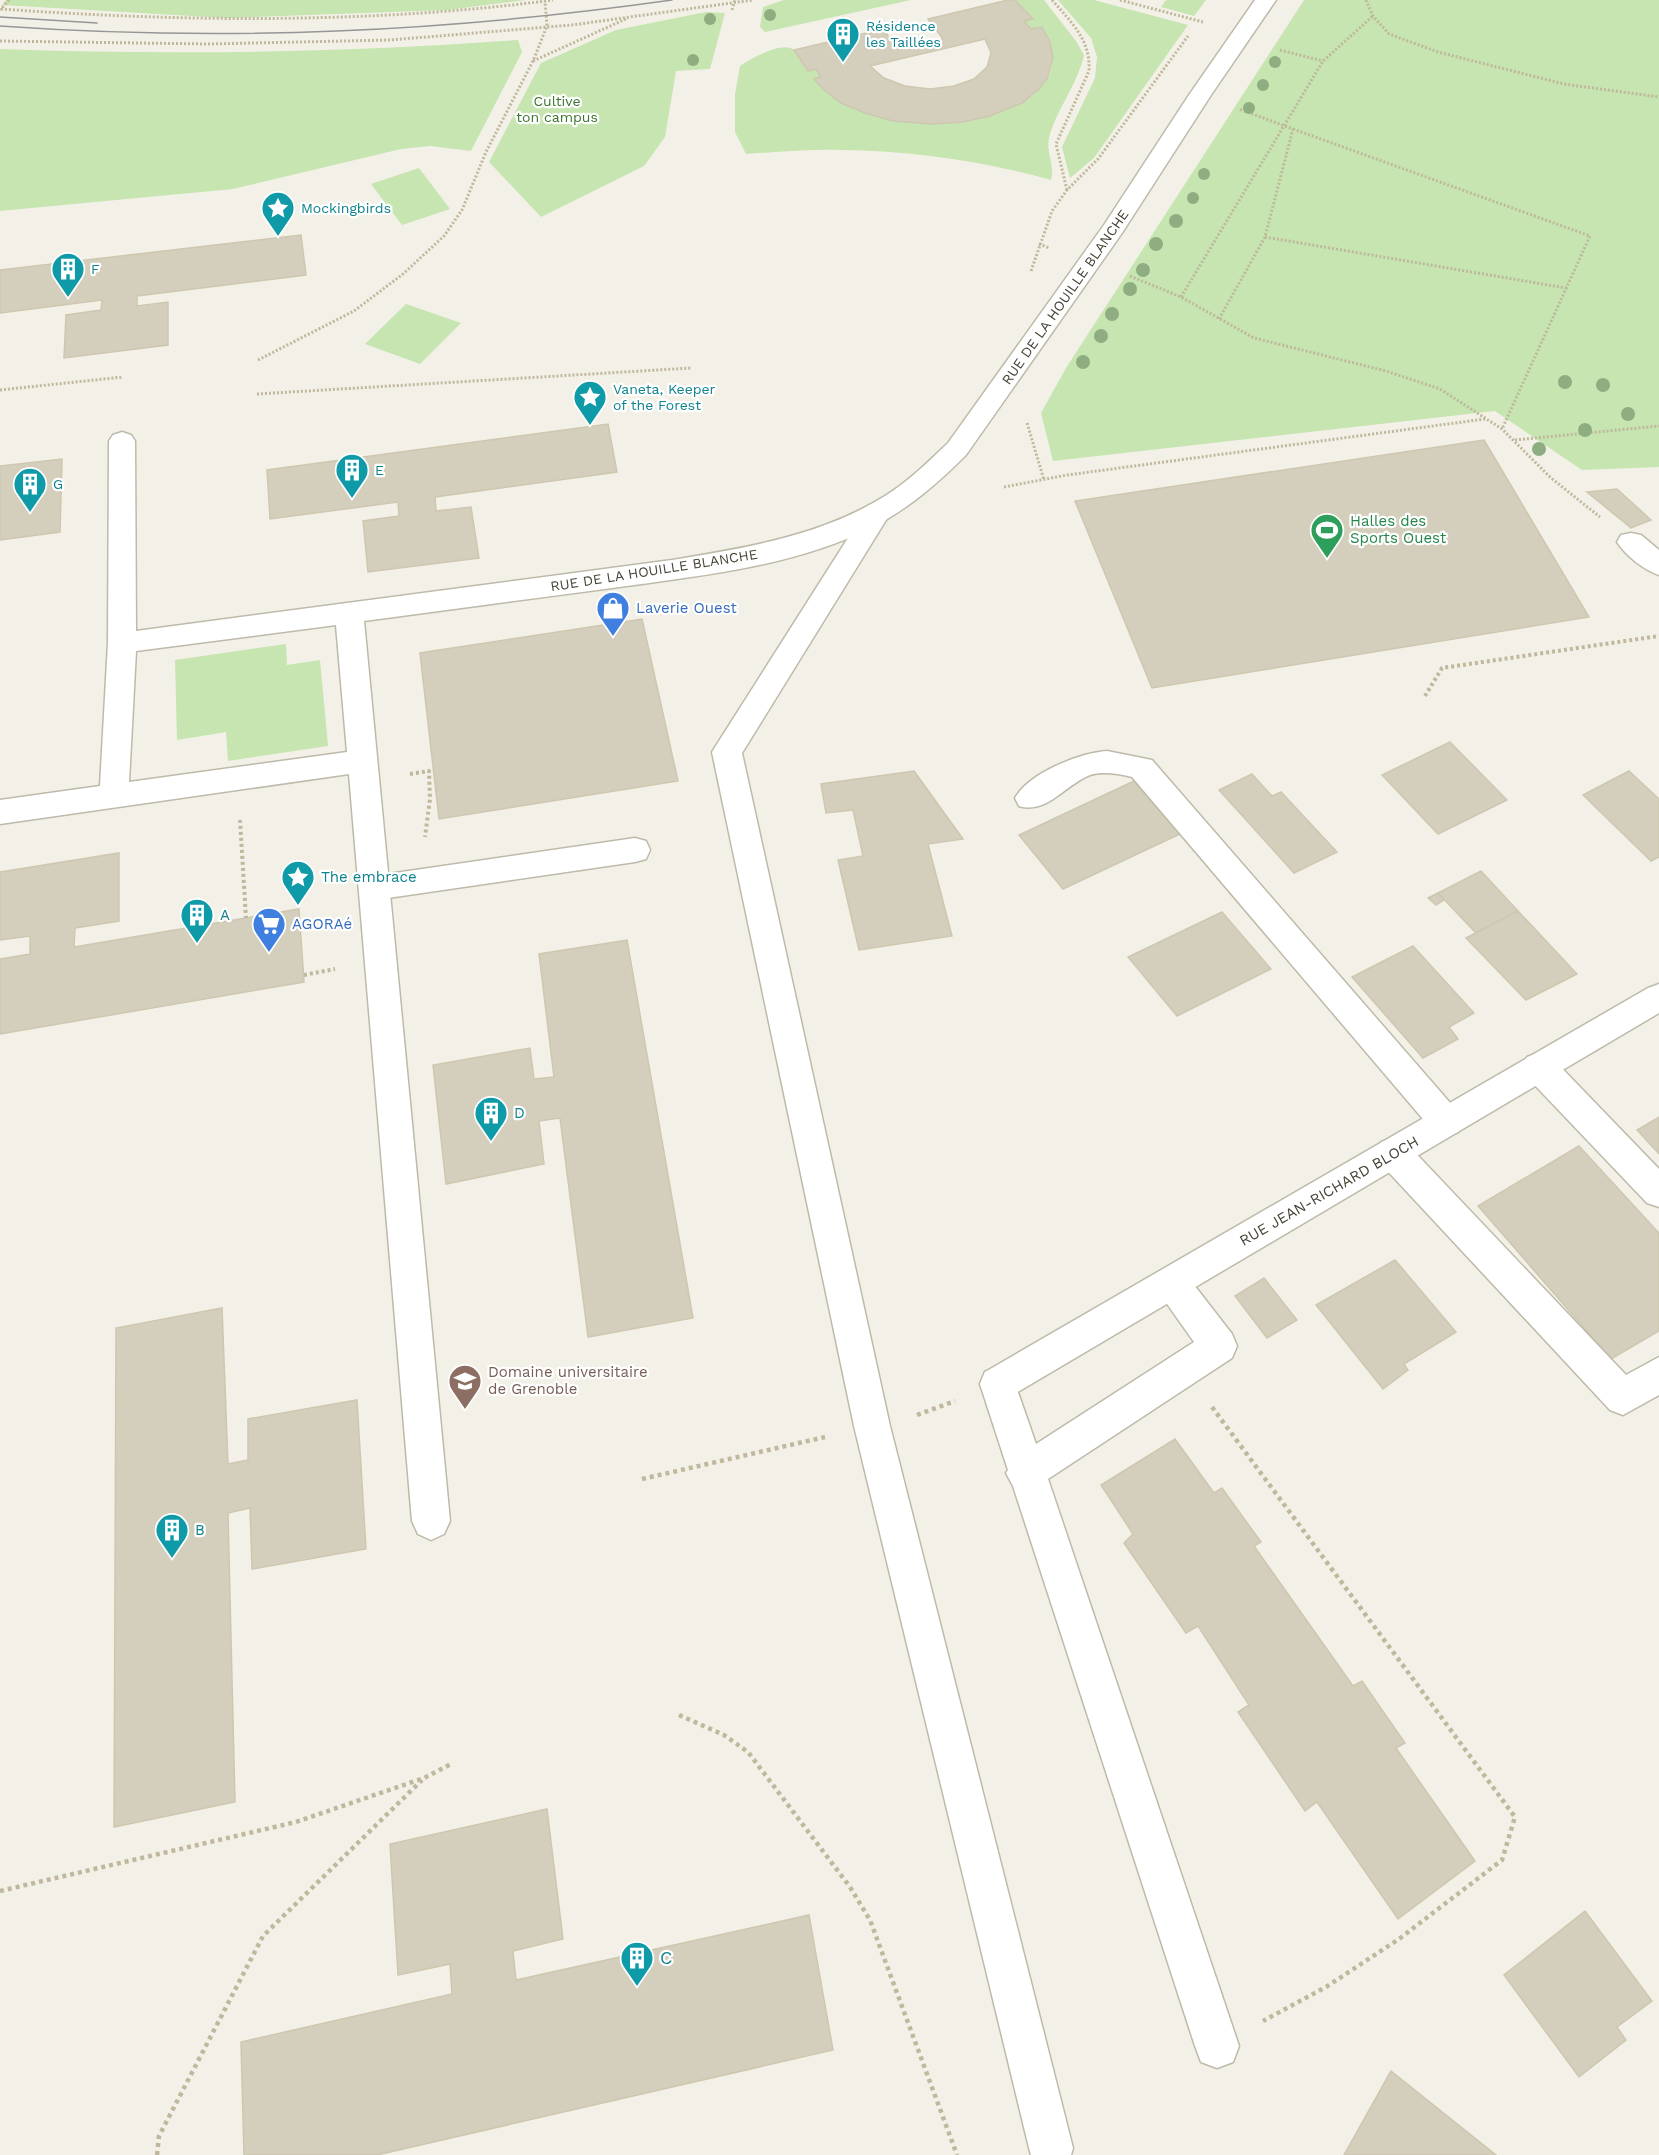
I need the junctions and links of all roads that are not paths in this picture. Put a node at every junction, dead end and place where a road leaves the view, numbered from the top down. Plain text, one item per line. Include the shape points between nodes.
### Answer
1 (1266, 0) edge
2 (122, 441) dead end
3 (878, 512) junction
4 (1631, 542) road end
5 (1659, 565) edge
6 (349, 612) junction
7 (122, 633) junction
8 (363, 760) junction
9 (114, 794) junction
10 (1030, 798) dead end
11 (0, 812) edge
12 (634, 850) dead end
13 (374, 888) junction
14 (1659, 997) edge
15 (1539, 1067) junction
16 (1446, 1122) junction
17 (1393, 1153) junction
18 (1659, 1192) edge
19 (1172, 1283) junction
20 (1659, 1374) edge
21 (1025, 1473) junction
22 (431, 1521) dead end
23 (1217, 2046) road end
24 (1051, 2148) dead end

1 - 3 street, RUE DE LA HOUILLE BLANCHE via 1090,262 957,449 926,480
2 - 7 street
3 - 6 street, RUE DE LA HOUILLE BLANCHE via 820,539 755,556
3 - 24 street via 727,752 872,1426
4 - 5 street
6 - 7 street, RUE DE LA HOUILLE BLANCHE
6 - 8 street
7 - 9 street
8 - 9 street
8 - 13 street
9 - 11 street
10 - 16 street via 1082,764 1099,760 1142,768
12 - 13 street
13 - 22 street
14 - 15 street, RUE JEAN-RICHARD BLOCH
15 - 16 street, RUE JEAN-RICHARD BLOCH
15 - 18 street
16 - 17 street, RUE JEAN-RICHARD BLOCH
17 - 19 street, RUE JEAN-RICHARD BLOCH
17 - 20 street via 1623,1398
19 - 21 street, RUE JEAN-RICHARD BLOCH via 998,1384
19 - 21 street via 1220,1347
21 - 23 street

